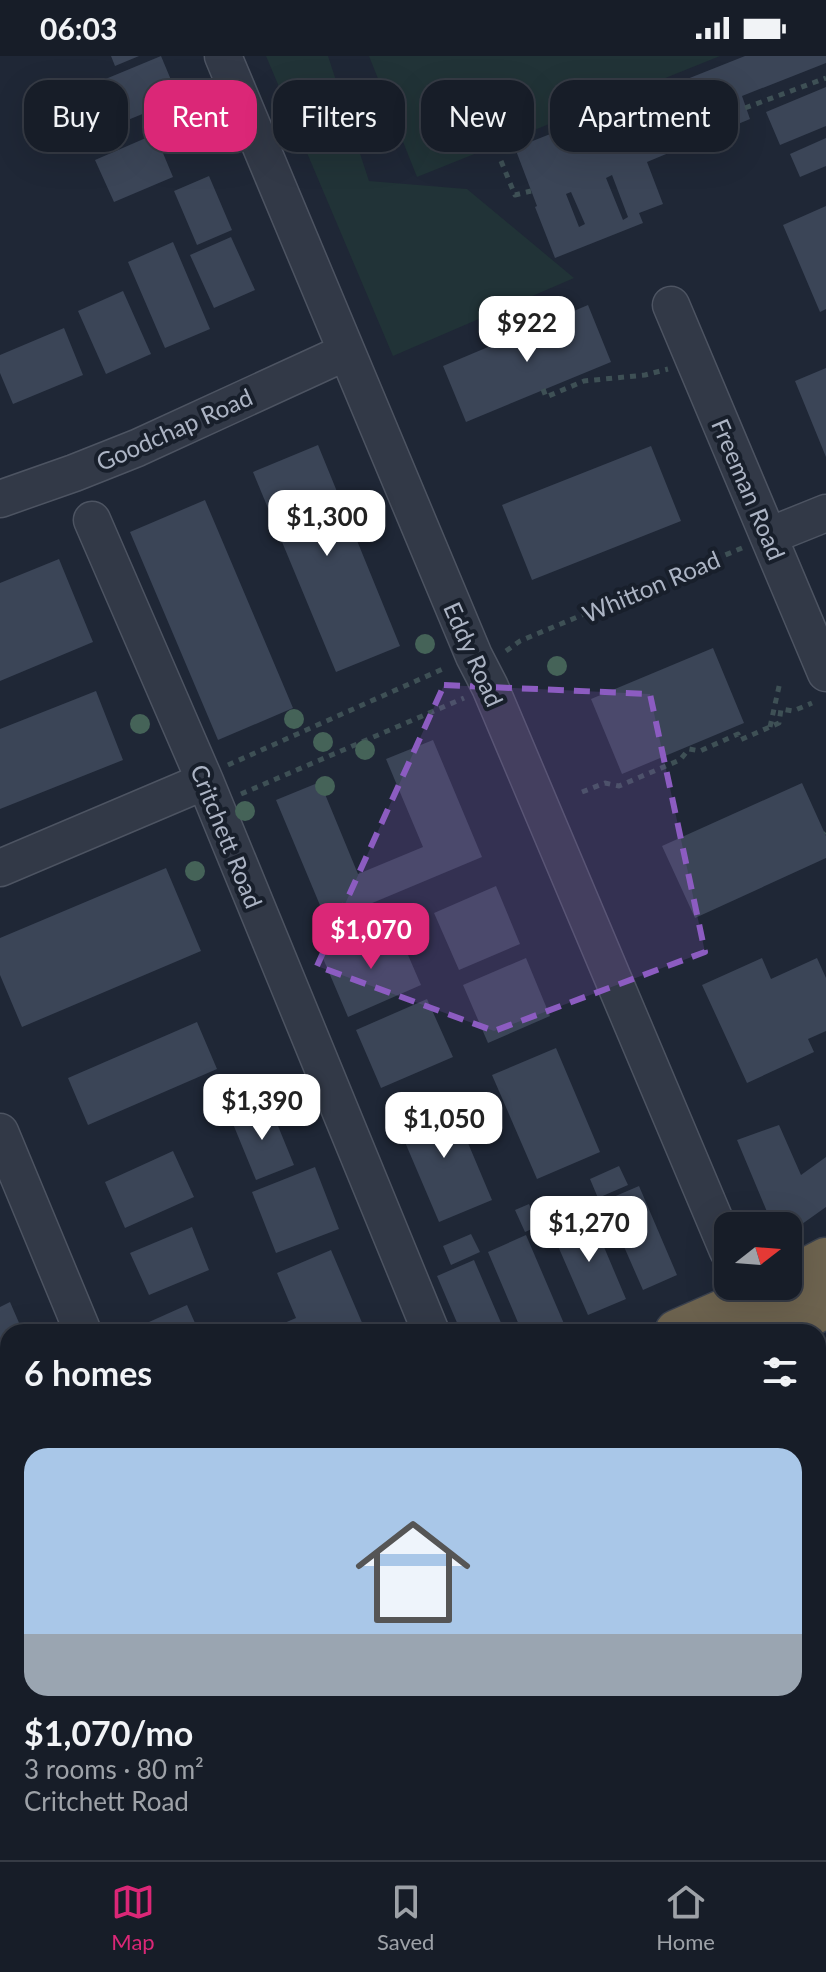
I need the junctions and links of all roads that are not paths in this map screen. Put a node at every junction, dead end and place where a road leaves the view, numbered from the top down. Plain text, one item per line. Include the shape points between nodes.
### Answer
1 (223, 56) edge
2 (671, 305) dead end
3 (346, 352) junction
4 (0, 499) edge
5 (826, 513) edge
6 (92, 520) dead end
7 (769, 536) junction
8 (819, 688) edge
9 (226, 785) junction
10 (0, 868) edge
11 (0, 1132) edge
12 (714, 1218) edge
13 (826, 1260) edge
14 (802, 1273) edge
15 (761, 1301) edge
16 (826, 1306) edge
17 (80, 1324) edge
18 (428, 1324) edge
19 (699, 1324) edge

1 - 3 street, Eddy Road
2 - 7 street, Freeman Road
3 - 4 street, Goodchap Road via 137,448
3 - 12 street, Eddy Road
5 - 7 street
6 - 9 street, Critchett Road
7 - 8 street, Freeman Road
9 - 10 street
9 - 18 street, Critchett Road
11 - 17 street
13 - 14 highway
15 - 16 highway
15 - 19 highway

